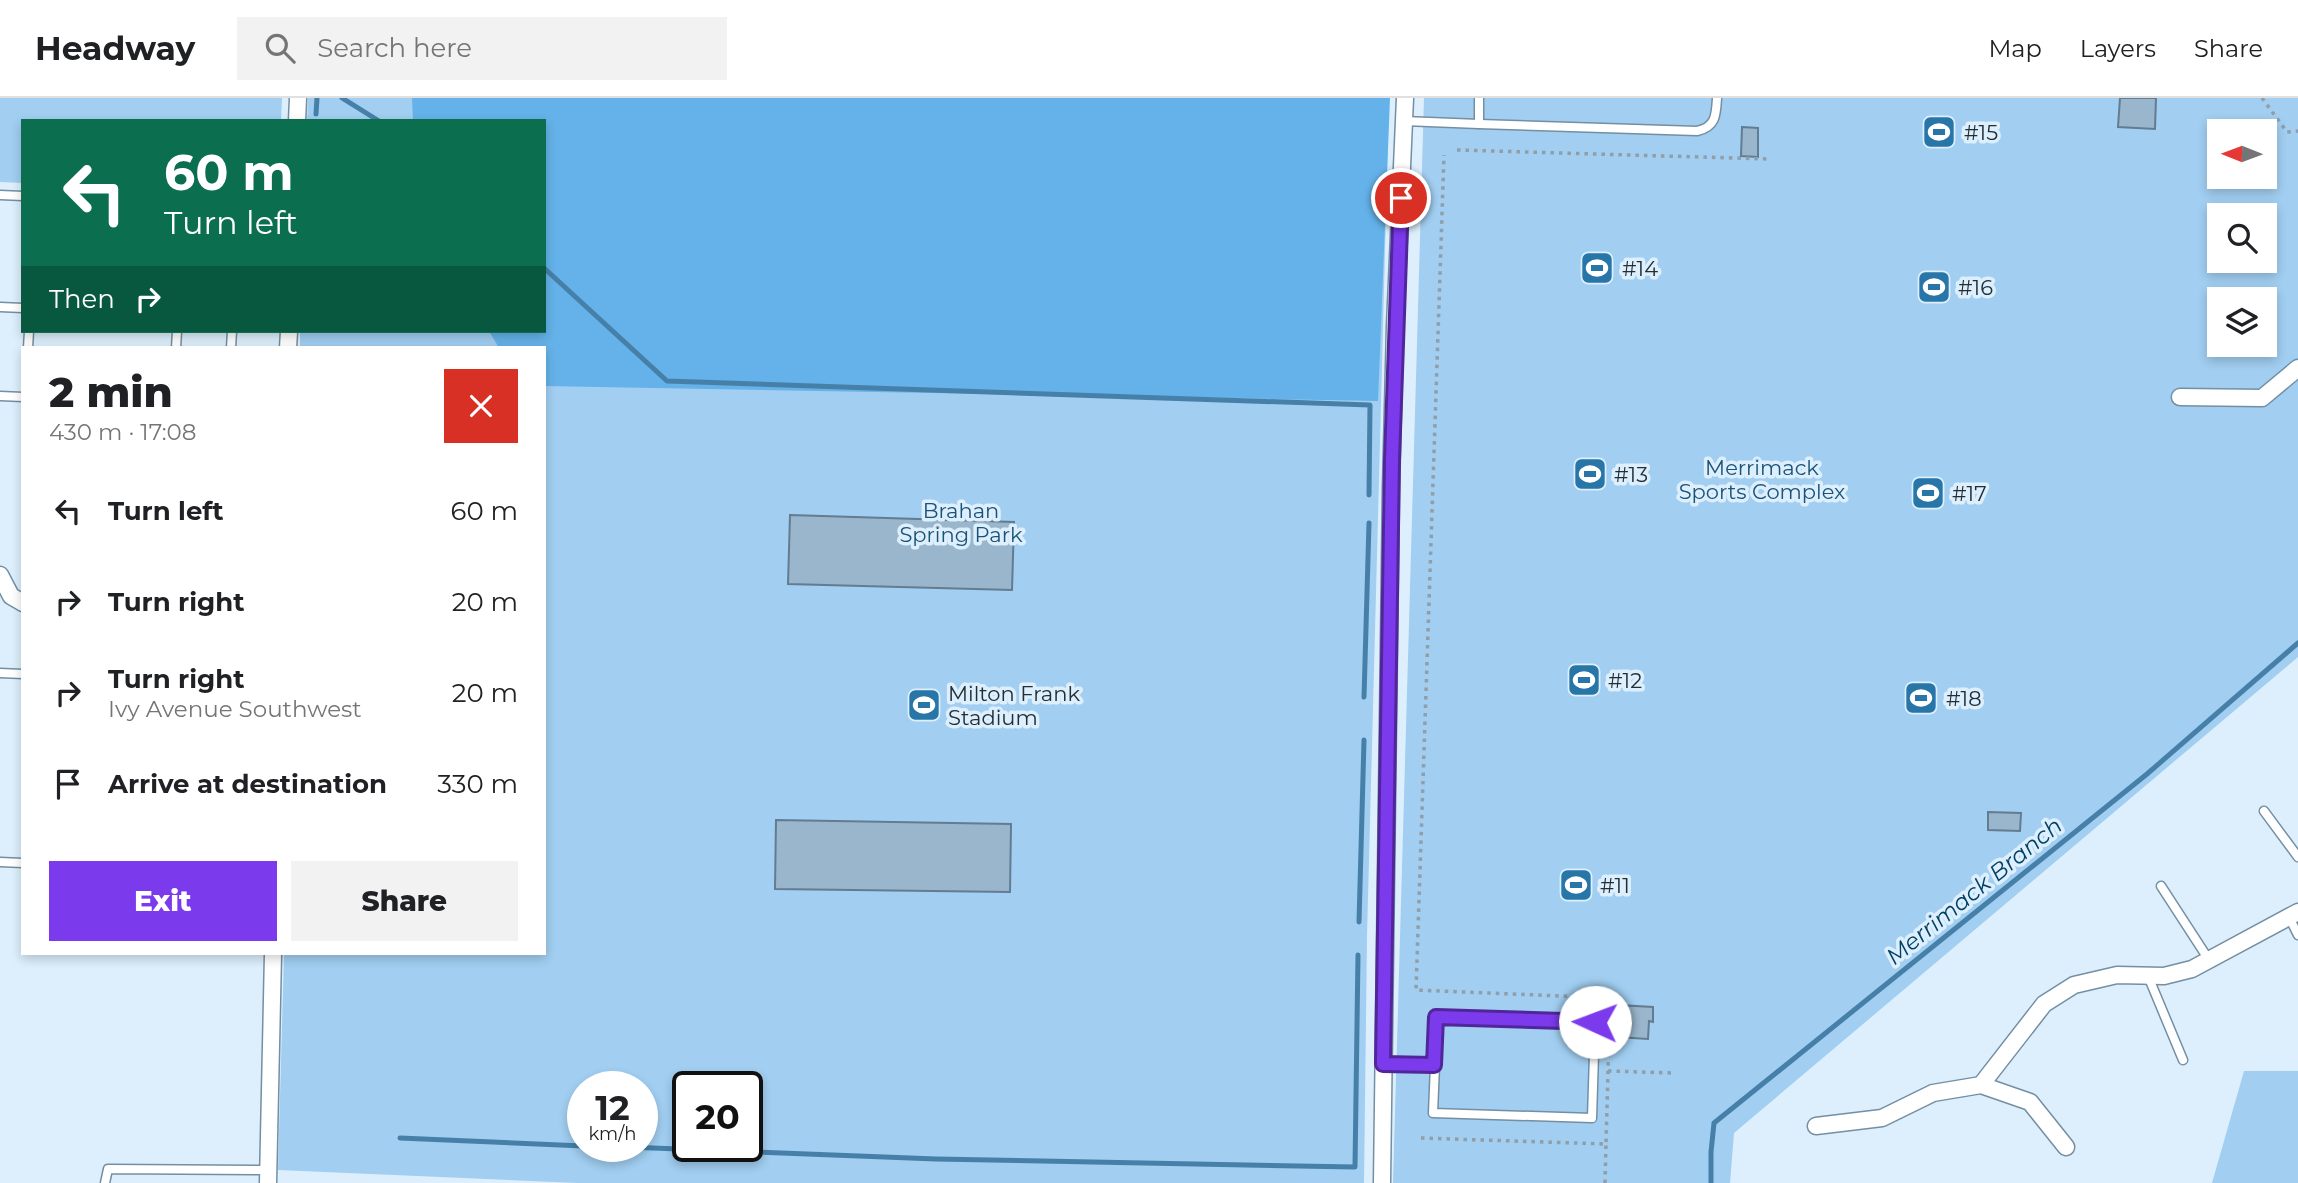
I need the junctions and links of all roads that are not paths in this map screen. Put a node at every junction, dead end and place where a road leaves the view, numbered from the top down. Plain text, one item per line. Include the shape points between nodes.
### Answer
1 (298, 98) edge
2 (1405, 98) edge
3 (1479, 98) edge
4 (1717, 98) edge
5 (301, 119) edge
6 (1404, 121) junction
7 (1479, 124) junction
8 (0, 195) edge
9 (21, 196) edge
10 (0, 307) edge
11 (21, 308) edge
12 (2298, 368) edge
13 (0, 396) edge
14 (21, 397) edge
15 (2180, 397) dead end
16 (0, 575) edge
17 (21, 602) edge
18 (0, 673) edge
19 (21, 674) edge
20 (2264, 810) dead end
21 (2298, 857) edge
22 (0, 862) edge
23 (21, 863) edge
24 (2161, 886) dead end
25 (2293, 914) edge
26 (2298, 935) edge
27 (273, 955) edge
28 (2209, 960) junction
29 (2148, 976) junction
30 (2183, 1060) dead end
31 (1383, 1064) junction
32 (1434, 1065) junction
33 (1981, 1084) junction
34 (1816, 1126) dead end
35 (2066, 1147) dead end
36 (269, 1177) edge
37 (106, 1183) edge
38 (1382, 1183) edge

1 - 5 street
2 - 6 street
3 - 7 lane
4 - 7 lane via 1713,124 1697,131
6 - 7 lane
6 - 31 street via 1392,460
8 - 9 lane
10 - 11 lane
12 - 15 street via 2262,398
13 - 14 lane
16 - 17 street via 11,596
18 - 19 lane
20 - 21 lane
22 - 23 lane
24 - 28 lane
25 - 26 lane
25 - 28 street
27 - 36 street
28 - 29 street via 2183,972
29 - 30 lane
29 - 33 street via 2117,975 2074,985 2044,1004
31 - 32 lane
31 - 38 street
32 - 32 lane via 1433,1113 1592,1118 1595,1022 1436,1017
33 - 34 street via 1933,1093 1882,1118
33 - 35 street via 2030,1102
36 - 37 lane via 107,1169

